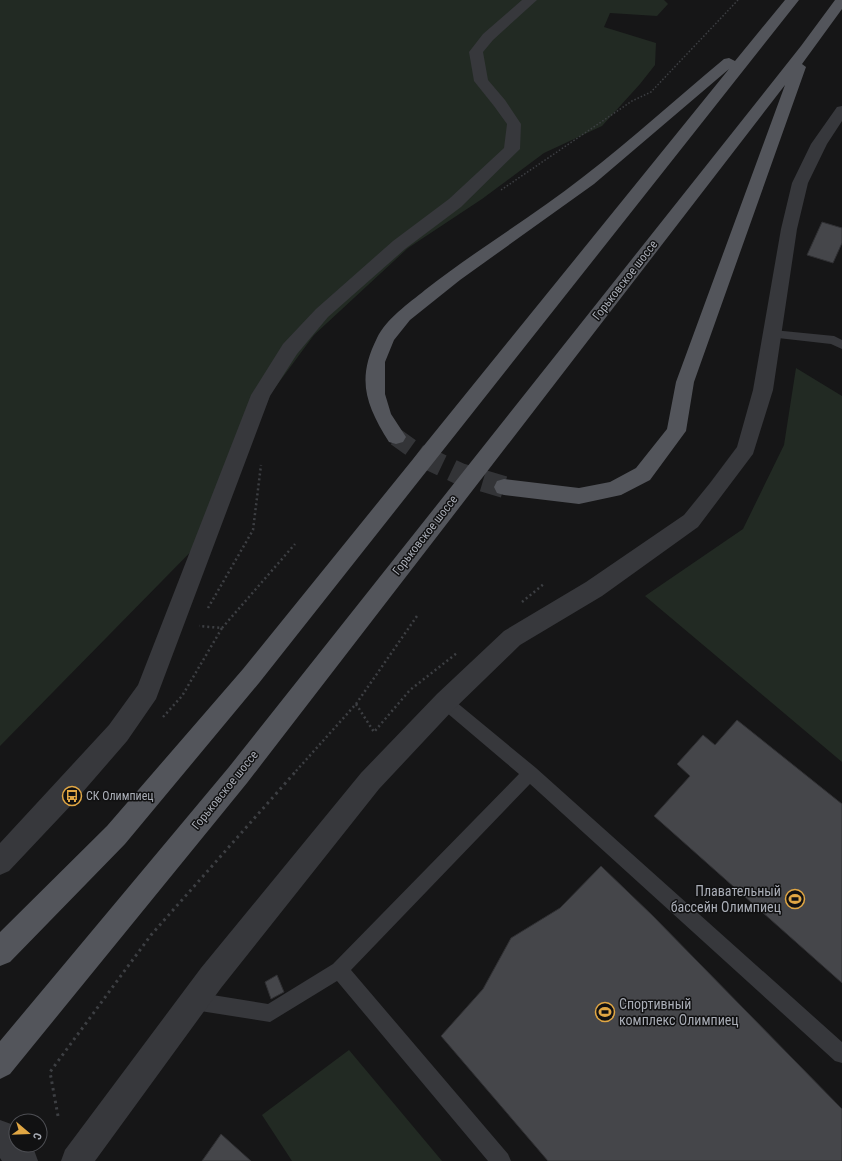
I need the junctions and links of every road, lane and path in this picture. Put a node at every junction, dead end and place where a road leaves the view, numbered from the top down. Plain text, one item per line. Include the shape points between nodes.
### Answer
1 (530, 0) edge
2 (738, 0) edge
3 (792, 0) edge
4 (842, 0) edge
5 (767, 30) junction
6 (806, 49) junction
7 (842, 110) edge
8 (500, 191) dead end
9 (773, 334) junction
10 (842, 345) edge
11 (396, 437) tunnel mouth
12 (261, 460) dead end
13 (504, 487) tunnel mouth
14 (295, 544) dead end
15 (545, 583) dead end
16 (521, 603) dead end
17 (205, 612) dead end
18 (417, 616) dead end
19 (201, 619) dead end
20 (222, 628) junction
21 (459, 651) dead end
22 (445, 702) junction
23 (356, 704) junction
24 (162, 718) dead end
25 (530, 773) junction
26 (0, 862) edge
27 (0, 952) edge
28 (339, 970) junction
29 (194, 1000) junction
30 (842, 1054) edge
31 (0, 1064) edge
32 (58, 1116) dead end
33 (0, 1135) edge
34 (23, 1161) edge
35 (76, 1161) edge
36 (501, 1161) edge

1 - 26 street via 488,37 476,52 481,81 514,124 512,149 455,203 399,245 328,309 290,349 258,402 148,691 118,733
2 - 8 path via 651,92 632,101
3 - 5 main road
4 - 6 main road, Горьковское шоссе
5 - 11 main road via 588,181 454,276 404,316 386,338 376,362 375,394 382,415
5 - 27 main road via 251,676 116,835
6 - 13 main road via 684,382 676,431 643,474 614,489 579,496
6 - 31 main road, Горьковское шоссе via 238,774
7 - 9 street via 818,144 800,183 789,229
9 - 10 lane via 834,340
9 - 22 street via 763,390 746,450 691,521 594,589 512,638
12 - 17 path via 252,530
14 - 20 path
15 - 16 path
18 - 23 path
19 - 20 path via 197,625
20 - 24 path via 182,696
21 - 23 path via 410,690 374,732
22 - 25 lane
22 - 29 street via 370,781
23 - 32 path via 151,935 50,1072
25 - 28 lane
25 - 30 lane
28 - 29 lane via 270,1013
28 - 36 lane
29 - 35 street
33 - 34 street

